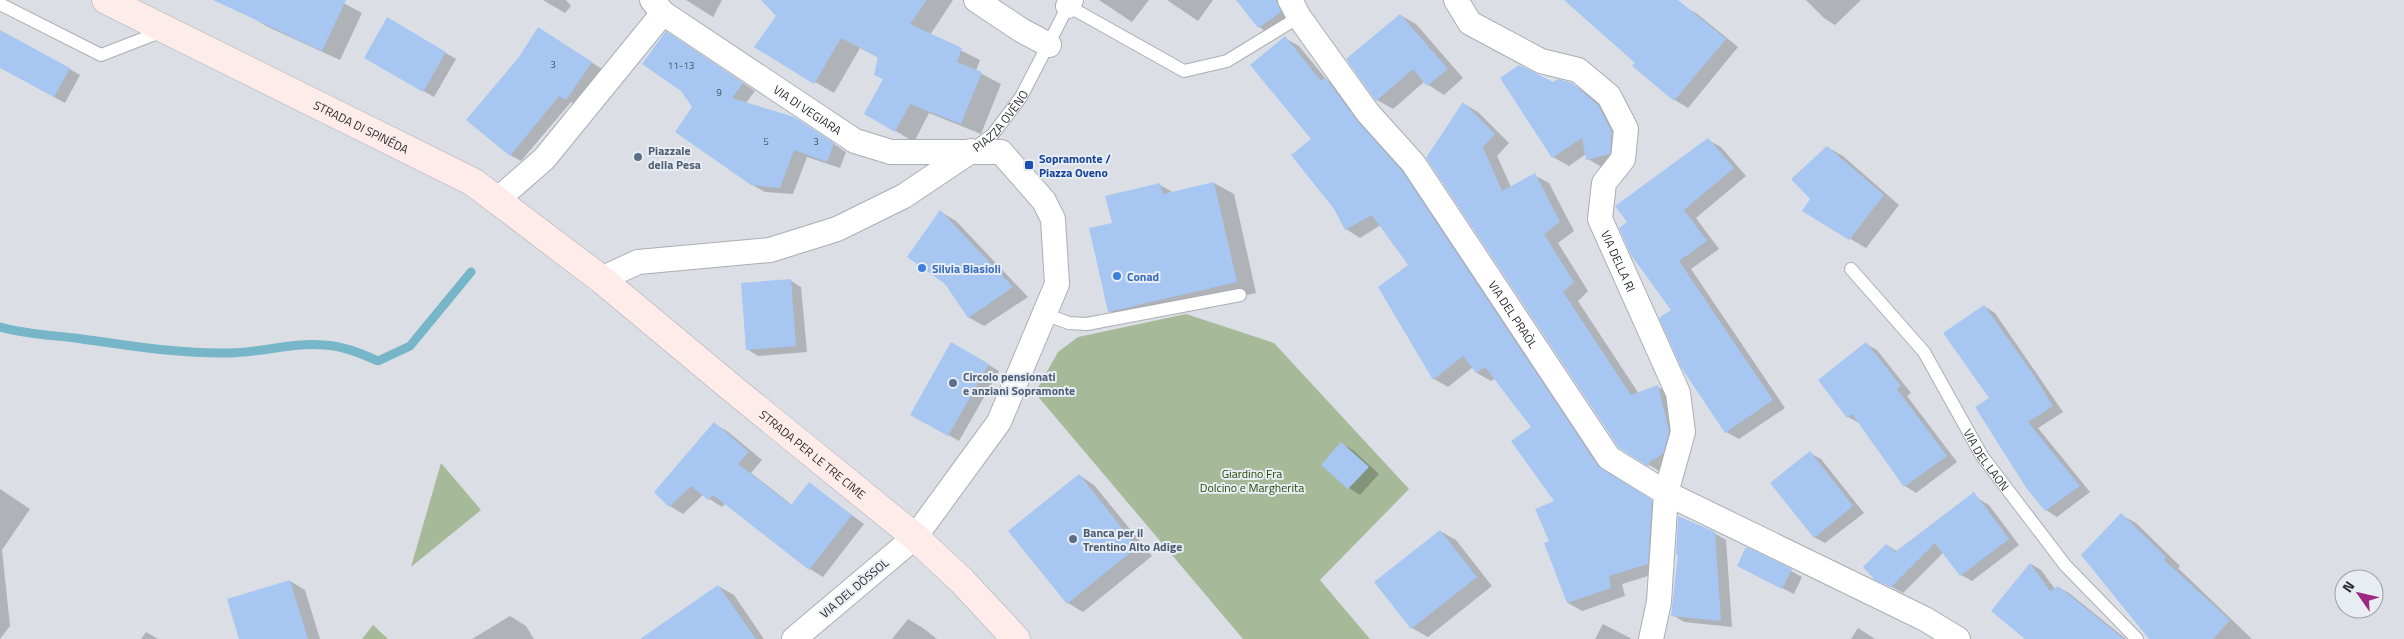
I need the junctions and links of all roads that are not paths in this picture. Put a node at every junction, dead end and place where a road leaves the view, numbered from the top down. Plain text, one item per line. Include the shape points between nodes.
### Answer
1 (106, 0) edge
2 (976, 0) edge
3 (1456, 0) edge
4 (1069, 3) edge
5 (0, 4) edge
6 (657, 6) edge
7 (1294, 8) edge
8 (167, 29) junction
9 (1049, 45) junction
10 (971, 151) junction
11 (497, 200) junction
12 (1851, 269) dead end
13 (601, 279) junction
14 (1240, 295) dead end
15 (1041, 321) junction
16 (1666, 493) junction
17 (915, 537) junction
18 (794, 639) edge
19 (1016, 639) edge
20 (1651, 639) edge
21 (1958, 639) edge
22 (2137, 639) edge

1 - 8 main road, STRADA DI SPINÉDA
2 - 9 street
3 - 16 street, VIA DELLA RI via 1470,23 1540,61 1578,70 1609,96 1626,129 1623,159 1604,183 1600,219 1678,393 1683,432
4 - 7 lane, PIAZZA OVÈNO via 1184,71 1227,61
4 - 9 lane, PIAZZA OVÈNO
5 - 8 lane via 101,55
6 - 10 street, VIA DI VEGIARA via 855,141 892,152
6 - 11 street, VIA DI VEGIARA via 603,87 544,159
7 - 16 street, VIA DEL PRAÒL via 1368,113 1413,163 1609,458
8 - 11 main road, STRADA DI SPINÉDA via 473,182
9 - 10 lane, PIAZZA OVÈNO via 1015,104 993,134
10 - 13 street via 904,196 837,229 770,250 638,262
10 - 15 street, PIAZZA OVÈNO via 1001,152 1053,219 1057,284
11 - 13 main road, STRADA DI SPINÉDA
12 - 22 lane, VIA DEL LAON via 1924,352 1982,456 2065,565
13 - 17 main road, STRADA PER LE TRE CIME
14 - 15 lane via 1087,324
15 - 17 street, PIAZZA OVÈNO via 999,422
16 - 20 street via 1659,602
16 - 21 street via 1925,619
17 - 18 street, VIA DEL DÒSSOL
17 - 19 main road, STRADA PER LE TRE CIME

